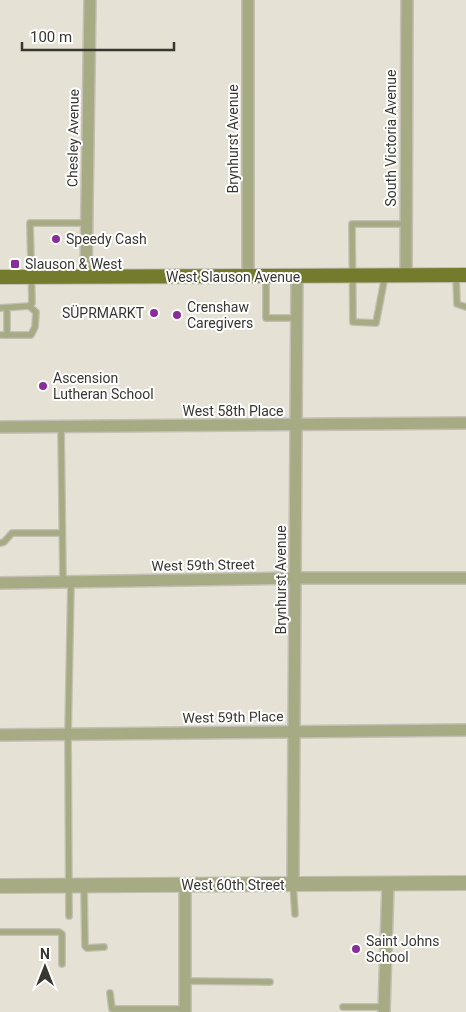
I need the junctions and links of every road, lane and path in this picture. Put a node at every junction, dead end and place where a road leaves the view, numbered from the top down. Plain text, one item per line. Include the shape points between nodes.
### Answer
1 (90, 0) edge
2 (248, 0) edge
3 (407, 0) edge
4 (87, 223) junction
5 (406, 224) junction
6 (461, 275) edge
7 (352, 276) junction
8 (385, 276) junction
9 (406, 276) junction
10 (86, 277) junction
11 (248, 277) junction
12 (266, 277) junction
13 (296, 277) junction
14 (0, 278) edge
15 (32, 278) junction
16 (8, 307) junction
17 (466, 307) edge
18 (0, 308) edge
19 (31, 308) junction
20 (296, 318) junction
21 (0, 335) edge
22 (7, 335) junction
23 (466, 423) edge
24 (61, 426) junction
25 (296, 426) junction
26 (0, 427) edge
27 (62, 533) junction
28 (0, 543) edge
29 (296, 578) junction
30 (466, 578) edge
31 (67, 582) junction
32 (0, 583) edge
33 (466, 730) edge
34 (295, 732) junction
35 (0, 735) edge
36 (68, 735) junction
37 (388, 883) junction
38 (466, 883) edge
39 (294, 884) junction
40 (185, 885) junction
41 (0, 886) edge
42 (68, 886) junction
43 (84, 886) junction
44 (295, 914) dead end
45 (69, 916) dead end
46 (0, 932) edge
47 (104, 947) dead end
48 (62, 964) dead end
49 (185, 981) junction
50 (270, 982) dead end
51 (110, 993) dead end
52 (343, 1007) dead end
53 (384, 1009) edge
54 (185, 1010) edge

1 - 4 street, Chesley Avenue
2 - 11 street, Brynhurst Avenue
3 - 5 street, South Victoria Avenue
4 - 10 street, Chesley Avenue
4 - 15 lane via 30,223
5 - 7 lane via 352,224
5 - 9 street, South Victoria Avenue
6 - 9 main road, West Slauson Avenue
6 - 17 lane via 457,304
7 - 8 main road, West Slauson Avenue
7 - 8 lane via 353,322 376,323
7 - 13 main road, West Slauson Avenue
8 - 9 main road, West Slauson Avenue
10 - 11 main road, West Slauson Avenue
10 - 15 main road, West Slauson Avenue
11 - 12 main road, West Slauson Avenue
12 - 13 main road, West Slauson Avenue
12 - 20 lane via 266,318
13 - 20 street, Brynhurst Avenue
14 - 15 main road, West Slauson Avenue
15 - 19 lane
16 - 18 lane
16 - 19 lane
16 - 22 lane
19 - 22 lane via 36,312 31,335
20 - 25 street, Brynhurst Avenue
21 - 22 lane
23 - 25 street, West 58th Place
24 - 25 street, West 58th Place
24 - 26 street, West 58th Place
24 - 27 lane
25 - 29 street, Brynhurst Avenue
27 - 28 lane via 12,533
27 - 31 lane
29 - 30 street, West 59th Street
29 - 31 street, West 59th Street
29 - 34 street, Brynhurst Avenue
31 - 32 street, West 59th Street
31 - 36 lane
33 - 34 street, West 59th Place
34 - 36 street, West 59th Place
34 - 39 street, Brynhurst Avenue
35 - 36 street, West 59th Place
36 - 42 lane
37 - 38 street, West 60th Street
37 - 39 street, West 60th Street
37 - 53 street
39 - 40 street, West 60th Street
39 - 44 lane
40 - 43 street, West 60th Street
40 - 49 street
41 - 42 street, West 60th Street
42 - 43 street, West 60th Street
42 - 45 lane
43 - 47 lane via 85,946
46 - 48 lane via 59,932 62,934
49 - 50 lane
49 - 54 street
51 - 54 lane via 112,1009
52 - 53 lane

